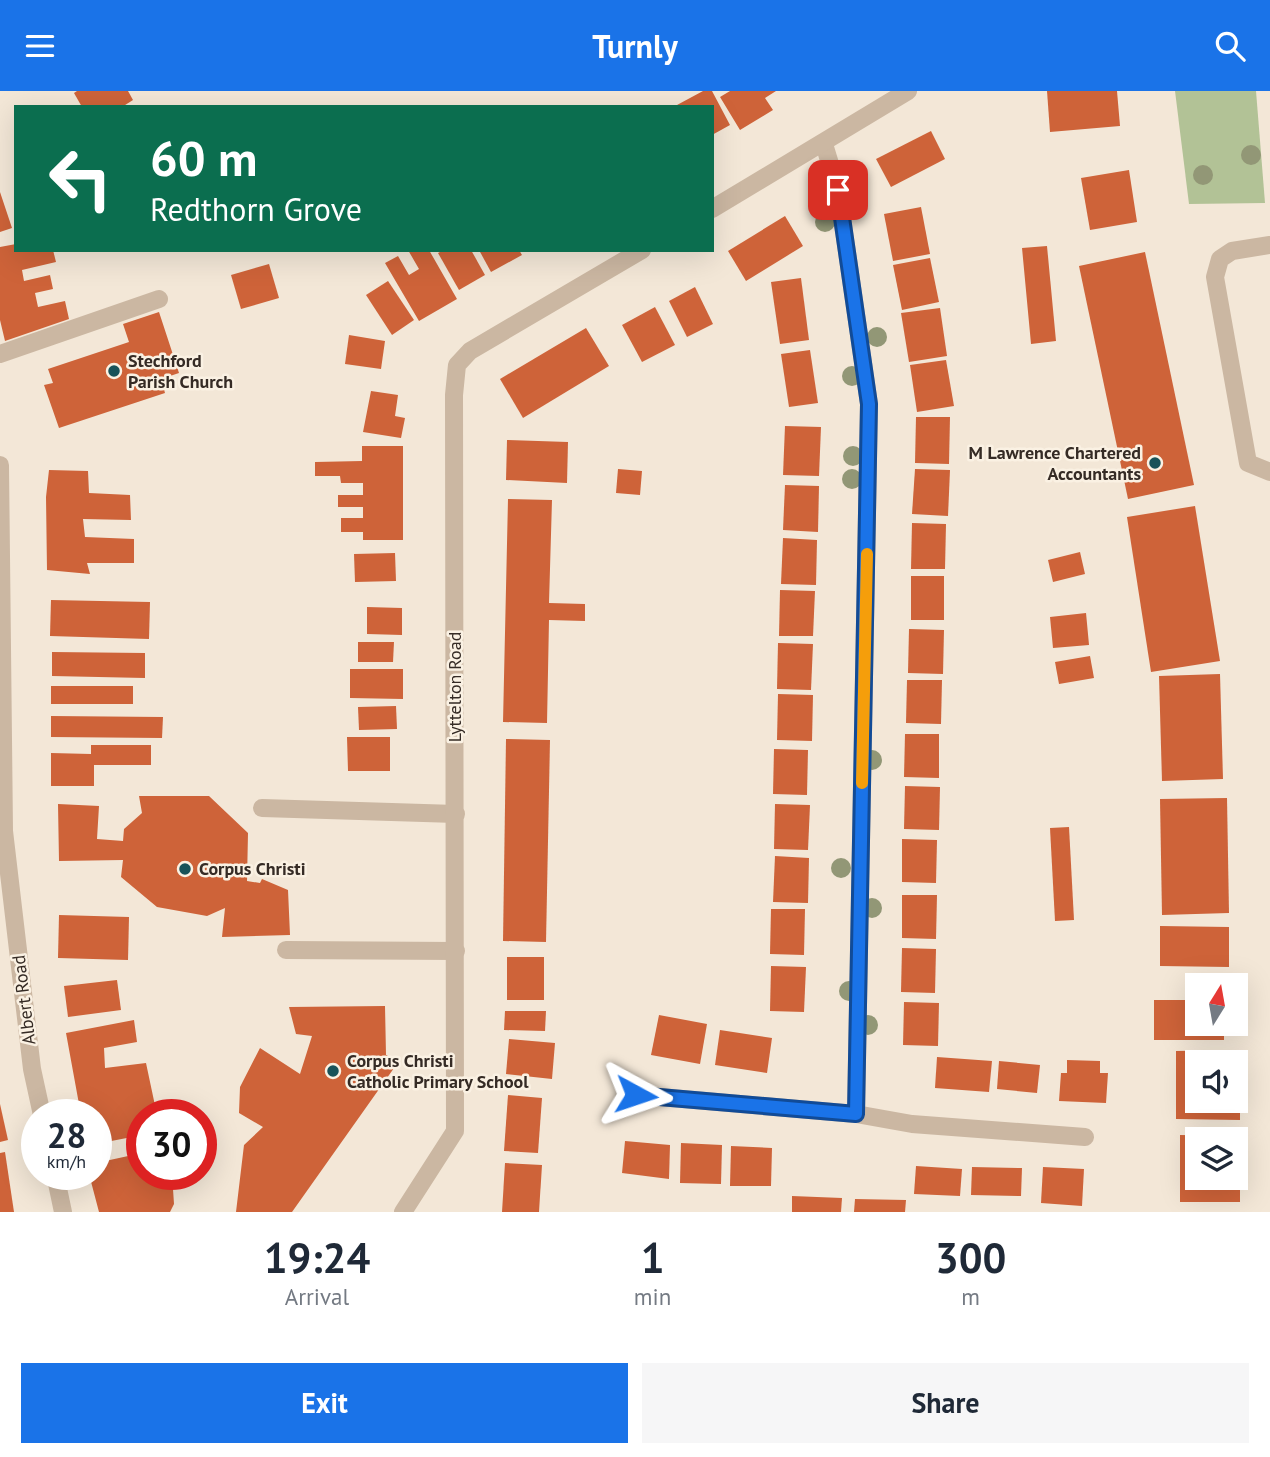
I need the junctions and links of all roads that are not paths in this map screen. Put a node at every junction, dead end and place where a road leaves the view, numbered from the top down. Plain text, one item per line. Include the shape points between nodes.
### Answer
1 (908, 91) edge
2 (824, 144) junction
3 (714, 208) edge
4 (1270, 245) edge
5 (639, 252) edge
6 (159, 299) dead end
7 (0, 353) edge
8 (0, 465) edge
9 (1270, 472) edge
10 (0, 654) edge
11 (262, 808) dead end
12 (456, 814) junction
13 (286, 950) dead end
14 (456, 951) junction
15 (636, 1095) dead end
16 (39, 1099) edge
17 (856, 1114) junction
18 (1085, 1137) dead end
19 (58, 1190) edge
20 (63, 1212) edge
21 (403, 1212) edge

1 - 2 street
2 - 3 street
2 - 17 street via 838,190 869,404
4 - 9 street via 1232,251 1220,259 1215,277 1248,463
5 - 12 street, Lyttelton Road via 470,351 457,365
6 - 7 street
8 - 10 street, Albert Road
10 - 16 street, Albert Road via 4,831
11 - 12 street
12 - 14 street, Lyttelton Road
13 - 14 street
14 - 21 street, Lyttelton Road via 455,1131
15 - 17 street
17 - 18 street via 912,1124
19 - 20 street

